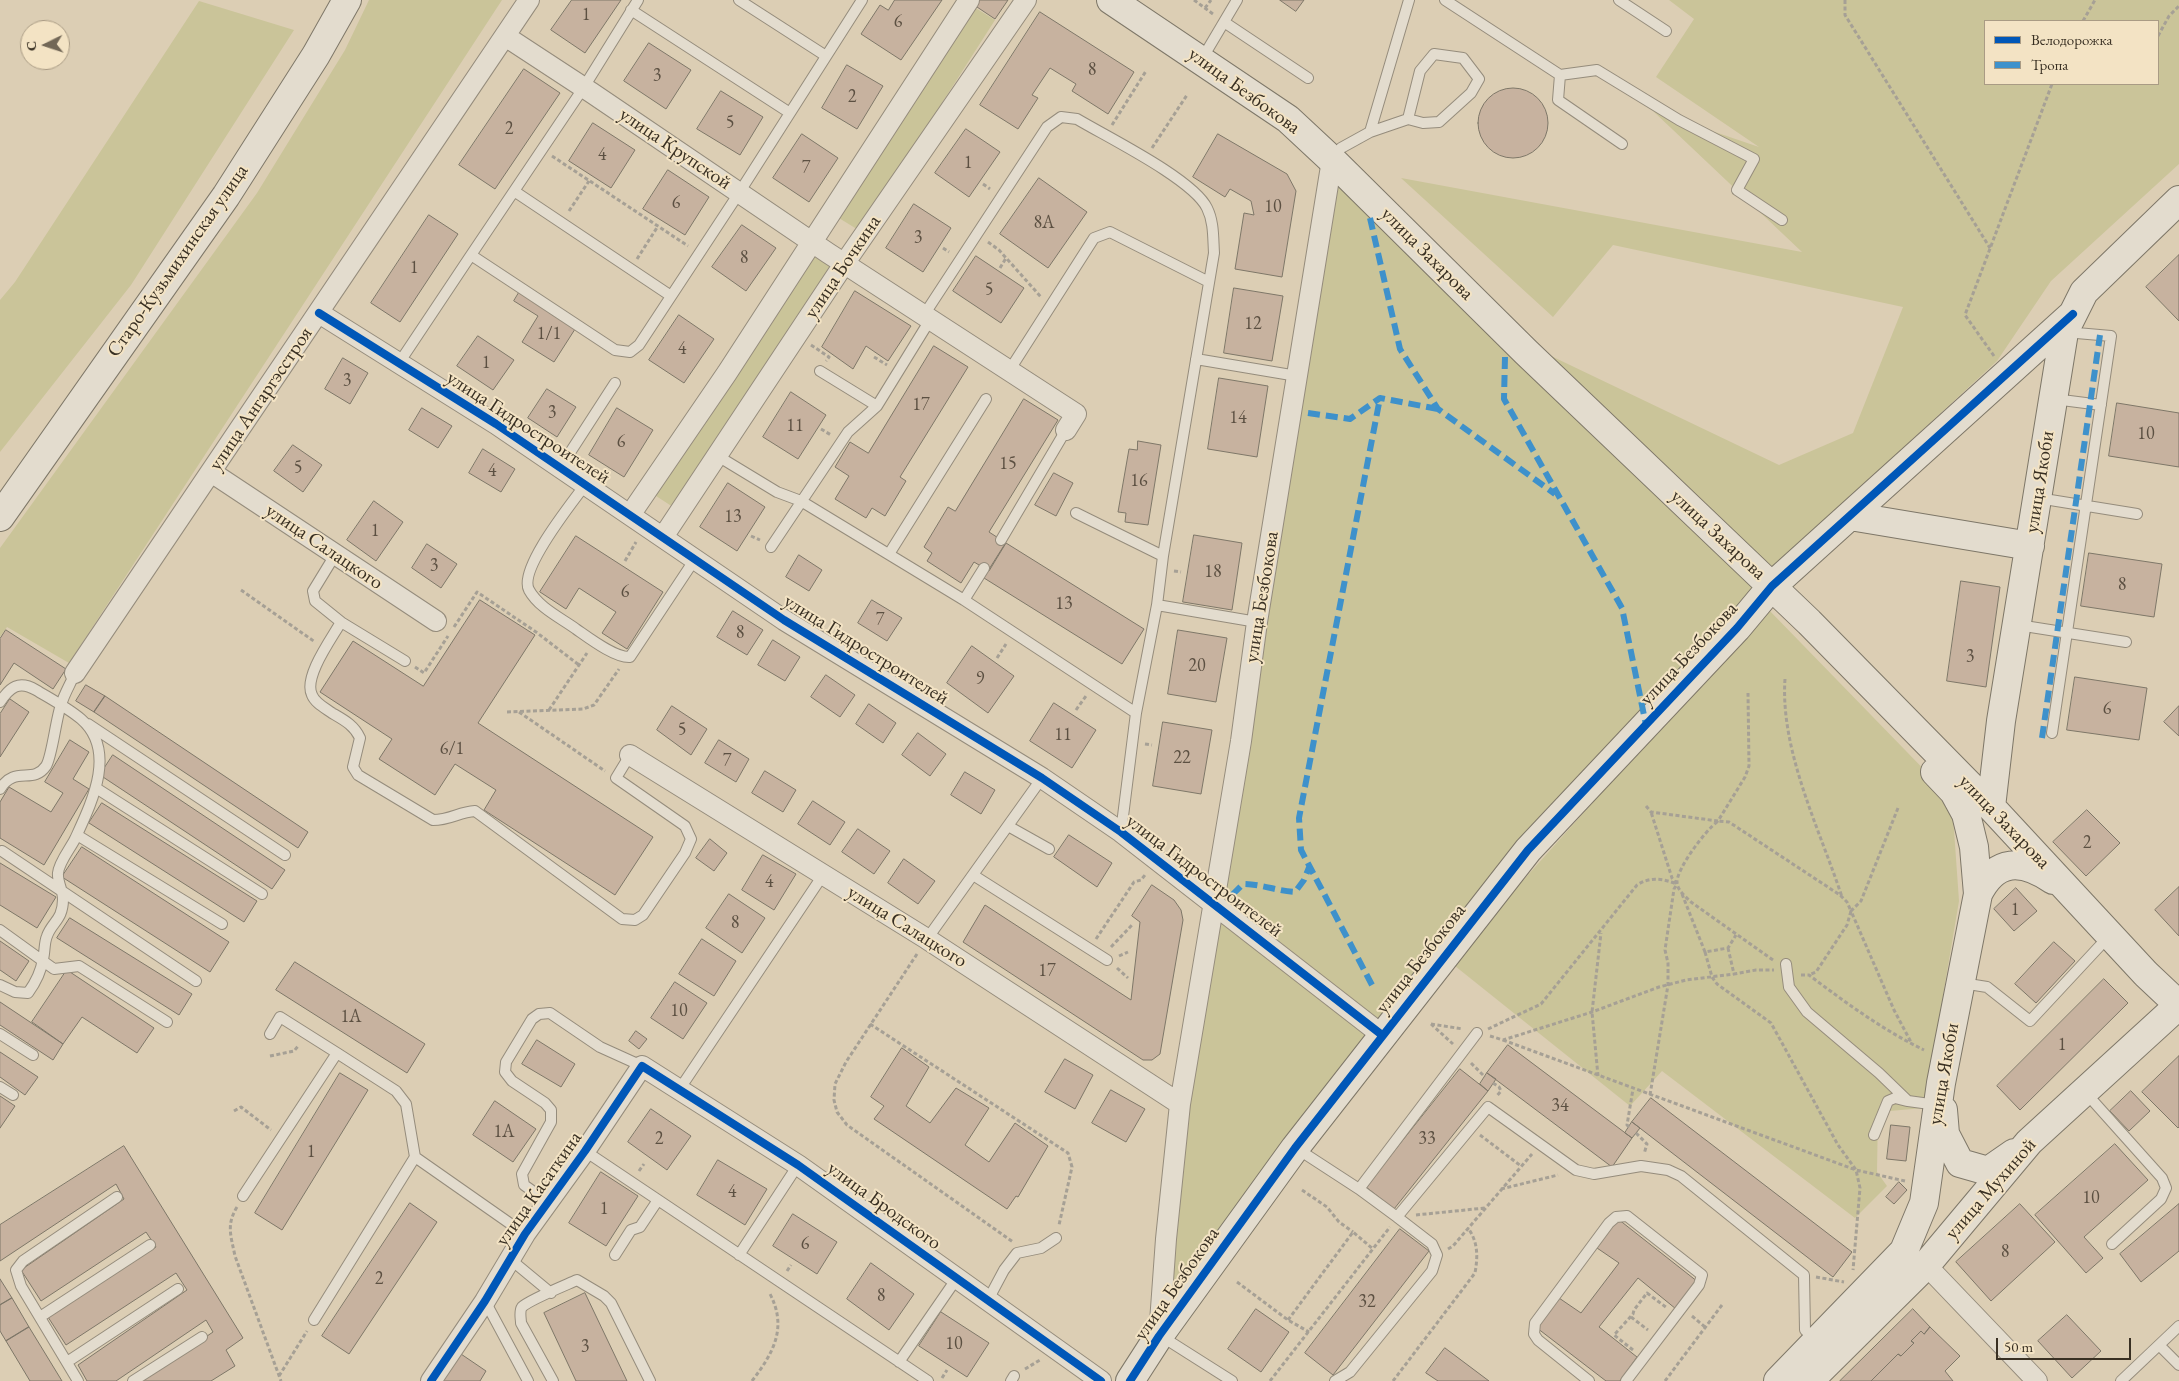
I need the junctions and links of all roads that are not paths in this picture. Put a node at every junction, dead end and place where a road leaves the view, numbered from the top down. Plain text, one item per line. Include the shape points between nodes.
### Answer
1 (346, 0) edge
2 (529, 0) edge
3 (638, 0) edge
4 (739, 0) edge
5 (862, 0) edge
6 (969, 0) edge
7 (1026, 0) edge
8 (1111, 0) edge
9 (1237, 0) edge
10 (1409, 0) edge
11 (1445, 0) edge
12 (1619, 0) edge
13 (631, 10) junction
14 (1224, 22) junction
15 (1666, 31) dead end
16 (505, 36) junction
17 (826, 56) junction
18 (1201, 60) junction
19 (1560, 75) junction
20 (1308, 78) dead end
21 (584, 87) junction
22 (790, 113) junction
23 (1408, 119) junction
24 (1370, 132) junction
25 (1622, 144) dead end
26 (1332, 160) junction
27 (514, 191) junction
28 (740, 193) junction
29 (2179, 200) edge
30 (1782, 220) dead end
31 (812, 242) junction
32 (471, 255) junction
33 (844, 264) junction
34 (1209, 282) junction
35 (671, 296) junction
36 (319, 313) junction
37 (927, 318) junction
38 (2068, 322) junction
39 (1196, 359) junction
40 (399, 364) junction
41 (1009, 370) junction
42 (820, 371) dead end
43 (1297, 376) junction
44 (615, 383) dead end
45 (986, 399) dead end
46 (2053, 399) junction
47 (2101, 405) junction
48 (877, 406) junction
49 (1066, 430) joint
50 (716, 455) junction
51 (560, 468) junction
52 (212, 472) junction
53 (585, 485) junction
54 (2037, 498) junction
55 (801, 501) junction
56 (2086, 506) junction
57 (1076, 512) dead end
58 (2137, 514) dead end
59 (630, 515) junction
60 (0, 516) edge
61 (1850, 516) junction
62 (663, 537) junction
63 (1001, 540) dead end
64 (2030, 546) junction
65 (772, 547) dead end
66 (889, 554) junction
67 (335, 555) junction
68 (1163, 556) junction
69 (695, 559) junction
70 (984, 568) dead end
71 (1772, 586) junction
72 (964, 600) junction
73 (1157, 605) junction
74 (436, 621) dead end
75 (341, 622) junction
76 (1257, 622) junction
77 (2017, 625) junction
78 (2066, 633) junction
79 (2126, 642) dead end
80 (405, 661) road end
81 (75, 673) joint
82 (0, 702) edge
83 (61, 705) junction
84 (1136, 713) junction
85 (82, 720) junction
86 (2052, 733) dead end
87 (630, 755) joint
88 (1042, 778) junction
89 (0, 788) edge
90 (96, 788) junction
91 (1991, 807) junction
92 (1008, 826) junction
93 (1121, 832) junction
94 (77, 835) junction
95 (1049, 849) dead end
96 (2, 851) dead end
97 (285, 855) dead end
98 (823, 875) junction
99 (973, 875) junction
100 (60, 888) junction
101 (262, 894) dead end
102 (1978, 894) junction
103 (2072, 894) junction
104 (1213, 902) junction
105 (222, 924) dead end
106 (0, 930) edge
107 (2110, 935) junction
108 (927, 939) junction
109 (1107, 960) dead end
110 (43, 962) junction
111 (1787, 967) road end
112 (196, 981) dead end
113 (1960, 982) junction
114 (0, 986) edge
115 (2179, 1005) edge
116 (167, 1022) dead end
117 (1478, 1033) road end
118 (0, 1034) edge
119 (270, 1034) dead end
120 (1382, 1034) junction
121 (337, 1053) junction
122 (33, 1055) dead end
123 (642, 1066) junction
124 (0, 1087) edge
125 (679, 1090) junction
126 (2084, 1091) junction
127 (1940, 1094) junction
128 (12, 1096) dead end
129 (1908, 1101) junction
130 (1180, 1104) junction
131 (1874, 1135) dead end
132 (2029, 1142) junction
133 (1295, 1148) junction
134 (585, 1151) junction
135 (415, 1157) junction
136 (798, 1165) junction
137 (1359, 1189) junction
138 (243, 1196) road end
139 (116, 1197) dead end
140 (658, 1200) junction
141 (548, 1202) junction
142 (1397, 1217) junction
143 (525, 1234) junction
144 (1056, 1238) road end
145 (2112, 1244) dead end
146 (150, 1246) dead end
147 (739, 1254) junction
148 (615, 1255) dead end
149 (1915, 1258) junction
150 (510, 1259) junction
151 (957, 1278) junction
152 (178, 1289) dead end
153 (551, 1293) junction
154 (988, 1300) junction
155 (485, 1301) junction
156 (40, 1317) junction
157 (314, 1320) road end
158 (2179, 1326) edge
159 (1159, 1336) junction
160 (202, 1337) dead end
161 (1816, 1341) junction
162 (2159, 1345) junction
163 (67, 1362) junction
164 (899, 1362) junction
165 (2179, 1365) edge
166 (547, 1379) edge
167 (78, 1381) edge
168 (133, 1381) edge
169 (431, 1381) edge
170 (528, 1381) edge
171 (650, 1381) edge
172 (928, 1381) edge
173 (1101, 1381) edge
174 (1130, 1381) edge
175 (1232, 1381) edge
176 (1335, 1381) edge
177 (1589, 1381) edge
178 (1626, 1381) edge
179 (1778, 1381) edge
180 (1810, 1381) edge
181 (2037, 1381) edge
182 (2121, 1381) edge

1 - 60 main road, Старо-Кузьмихинская улица via 316,55 226,196
2 - 16 street, улица Ангаргэсстроя
3 - 13 lane
4 - 17 lane
5 - 17 lane
6 - 31 street, улица Бочкина
7 - 33 street, улица Бочкина
8 - 18 main road, улица Безбокова
9 - 14 lane
10 - 24 lane
11 - 19 lane
12 - 15 lane
13 - 21 lane
13 - 22 lane
14 - 18 lane
14 - 20 lane
16 - 21 street, улица Крупской
16 - 36 street, улица Ангаргэсстроя
17 - 22 lane
18 - 26 main road, улица Безбокова via 1288,119
19 - 25 lane via 1558,100
19 - 30 lane via 1597,70 1679,120 1754,159 1737,190
21 - 27 lane
21 - 28 street, улица Крупской
22 - 28 lane
23 - 23 lane via 1423,123 1440,122 1471,93 1479,79 1463,58 1434,54 1420,71
23 - 24 lane
24 - 26 lane via 1341,148
26 - 43 street, улица Безбокова
26 - 71 main road, улица Захарова via 1526,352
27 - 32 lane
27 - 35 lane
28 - 31 street, улица Крупской
28 - 35 lane
29 - 38 main road, улица Якоби via 2084,292
31 - 33 street, улица Крупской
31 - 59 street, улица Бочкина
32 - 35 lane via 615,350 630,352 639,345
32 - 40 lane
33 - 37 street, улица Крупской
33 - 50 street, улица Бочкина
34 - 37 lane via 1214,253 1213,224 1206,206 1186,184 1077,119 1061,117 1047,126
34 - 39 lane
34 - 41 lane via 1110,232 1094,238
36 - 40 street, улица Гидростроителей
36 - 52 street, улица Ангаргэсстроя
37 - 41 street, улица Крупской
37 - 48 lane
38 - 46 main road, улица Якоби
38 - 47 lane via 2111,336
38 - 61 main road, улица Безбокова
39 - 43 lane
39 - 68 lane
40 - 51 street, улица Гидростроителей
41 - 49 street, улица Крупской via 1076,414
42 - 48 lane
43 - 76 street, улица Безбокова
44 - 51 lane
45 - 66 lane
46 - 47 lane
46 - 54 main road, улица Якоби
47 - 56 lane
48 - 55 lane via 848,432
49 - 63 lane
50 - 55 lane via 777,492
50 - 62 street, улица Бочкина
51 - 53 street, улица Гидростроителей
52 - 67 street, улица Салацкого
52 - 81 street, улица Ангаргэсстроя
53 - 59 street, улица Гидростроителей
53 - 69 lane via 529,570 528,588 537,601 594,642 630,657
54 - 56 lane
54 - 64 main road, улица Якоби
55 - 65 lane
55 - 66 lane
56 - 58 lane
56 - 78 lane
57 - 68 lane
59 - 62 street, улица Гидростроителей
61 - 64 main road
61 - 71 main road, улица Безбокова
62 - 69 street, улица Гидростроителей
64 - 77 main road, улица Якоби
66 - 72 lane
67 - 74 street, улица Салацкого
67 - 75 lane via 313,592 315,601
68 - 73 lane
69 - 88 street, улица Гидростроителей via 784,620
70 - 72 lane
71 - 91 main road, улица Захарова
71 - 102 main road via 1791,623 1954,792 1966,814 1974,847
71 - 120 main road, улица Безбокова via 1737,628 1528,850
72 - 84 lane
73 - 76 lane
73 - 84 lane
75 - 80 lane
75 - 87 lane via 314,669 310,686 312,696 320,705 355,728 360,738 353,767 358,775 432,820 446,820 465,811 475,811 622,919 635,920 643,915 685,853 690,839 685,826 616,778
76 - 104 street, улица Безбокова
77 - 78 lane
77 - 91 main road, улица Якоби
78 - 79 lane
78 - 86 lane
81 - 83 lane
82 - 83 lane via 7,691 20,684 28,685
83 - 85 lane
83 - 89 lane via 46,766 36,774 16,775
84 - 93 lane
85 - 90 lane via 98,744 100,766
85 - 97 lane
87 - 98 street, улица Салацкого
88 - 92 lane
88 - 93 street, улица Гидростроителей
90 - 94 lane
90 - 101 lane
91 - 103 main road, улица Захарова
92 - 95 lane
92 - 99 lane
93 - 104 street, улица Гидростроителей
94 - 100 lane via 58,871
94 - 105 lane
96 - 100 lane
98 - 108 street, улица Салацкого
98 - 125 lane
99 - 108 lane
99 - 109 lane
100 - 110 lane via 63,898 59,919 47,935
100 - 112 lane
102 - 103 main road via 1985,880 2003,867 2023,864 2038,870
102 - 113 main road, улица Якоби
103 - 107 main road, улица Захарова
104 - 120 street, улица Гидростроителей
104 - 130 street, улица Безбокова
106 - 110 lane
107 - 113 lane via 2030,1021 1987,987
107 - 115 main road, улица Захарова
108 - 130 street, улица Салацкого
110 - 114 lane via 28,993
110 - 116 lane via 54,969 79,966
111 - 129 lane via 1790,987 1807,1012
113 - 127 main road, улица Якоби
115 - 126 main road, улица Мухиной
117 - 137 lane
118 - 122 lane
119 - 121 lane via 280,1017
120 - 133 main road, улица Безбокова
121 - 135 lane via 396,1091 406,1104
121 - 138 lane
123 - 125 street, улица Бродского
123 - 134 street, улица Касаткина
123 - 141 lane via 600,1047 550,1013 539,1014 532,1019 506,1062 505,1072 512,1082 551,1110 551,1122 522,1174 524,1185
124 - 128 lane
125 - 136 street, улица Бродского
126 - 132 main road, улица Мухиной
126 - 145 lane via 2162,1178 2166,1188 2161,1199
127 - 129 lane
127 - 132 main road via 1945,1134 1960,1163 1988,1171
127 - 149 main road, улица Якоби
129 - 131 lane via 1895,1098 1888,1101
130 - 159 street, улица Безбокова
132 - 149 main road, улица Мухиной
133 - 137 lane
133 - 159 main road, улица Безбокова
134 - 140 lane
134 - 141 street, улица Касаткина
135 - 143 lane
135 - 157 lane
136 - 147 lane
136 - 151 street, улица Бродского
137 - 142 lane
139 - 156 lane via 23,1261 16,1270 21,1286
140 - 147 lane
140 - 148 lane via 640,1227 631,1230
141 - 143 street, улица Касаткина
142 - 161 lane via 1488,1108 1576,1170 1594,1174 1641,1166 1668,1170 1681,1176 1804,1276 1805,1330
142 - 176 lane via 1432,1244 1437,1255 1432,1271 1350,1372
143 - 150 street, улица Касаткина
144 - 154 lane via 1041,1248 1017,1253
146 - 156 lane
147 - 164 lane
149 - 161 main road, улица Мухиной
149 - 180 main road, улица Мухиной
149 - 181 street
150 - 153 lane
150 - 155 street, улица Касаткина
151 - 154 street, улица Бродского
151 - 164 lane
152 - 163 lane
153 - 166 lane via 522,1307 520,1312 521,1323
153 - 171 lane via 577,1280 604,1296 611,1303
154 - 173 street, улица Бродского
155 - 169 street, улица Касаткина
155 - 170 lane
156 - 163 lane
158 - 162 lane
159 - 174 main road, улица Безбокова
159 - 175 lane
160 - 168 lane
161 - 179 main road, улица Мухиной
162 - 165 lane
162 - 182 lane
163 - 167 lane
164 - 172 lane
177 - 178 lane via 1538,1340 1534,1334 1535,1323 1616,1217 1627,1216 1702,1275 1699,1285

